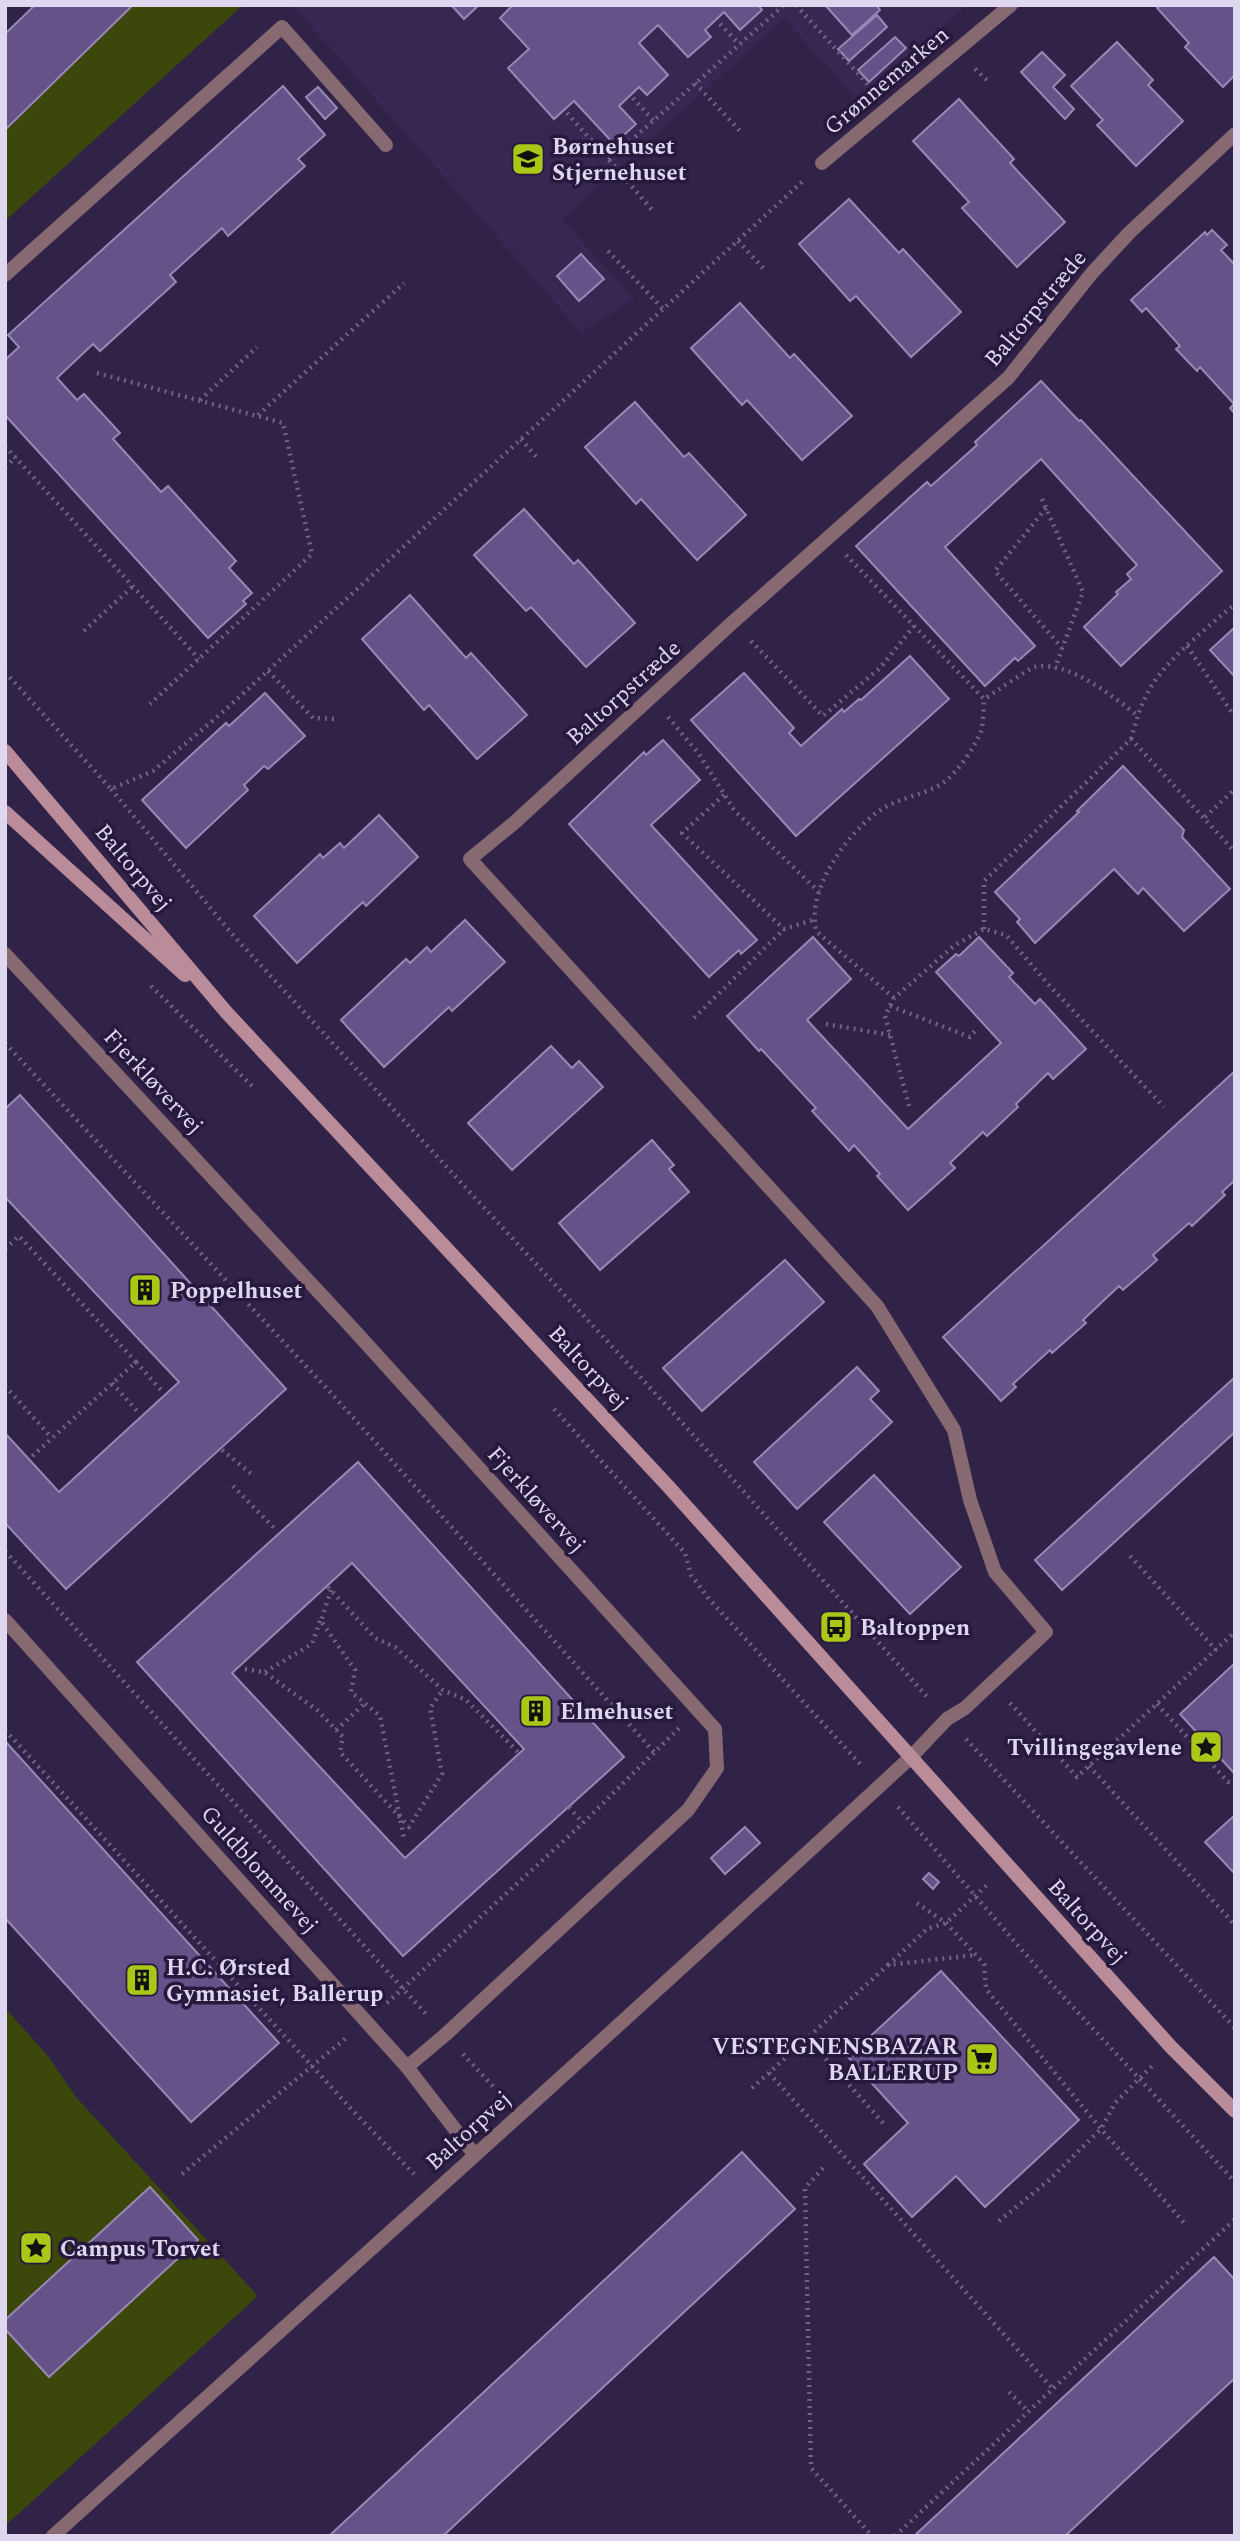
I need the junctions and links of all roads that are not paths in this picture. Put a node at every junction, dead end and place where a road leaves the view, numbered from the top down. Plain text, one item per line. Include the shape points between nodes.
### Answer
1 (1011, 5) edge
2 (1235, 134) edge
3 (386, 145) dead end
4 (822, 163) road end
5 (5, 275) edge
6 (5, 751) edge
7 (5, 812) edge
8 (5, 954) edge
9 (228, 1013) junction
10 (5, 1620) edge
11 (911, 1757) junction
12 (407, 2067) junction
13 (1235, 2111) edge
14 (474, 2154) junction
15 (53, 2536) edge

1 - 4 street, Grønnemarken
2 - 11 street, Baltorpstræde via 1129,233 1008,378 470,859 877,1306 954,1430 970,1500 995,1572 1046,1632
3 - 5 street via 282,27
6 - 9 street, Baltorpvej
7 - 9 street, Baltorpvej
8 - 12 street, Fjerkløvervej via 715,1729 717,1768 688,1810
9 - 11 street, Baltorpvej via 658,1475
10 - 12 street, Guldblommevej
11 - 13 street, Baltorpvej via 1171,2047
11 - 14 street, Baltorpvej
12 - 14 street, Guldblommevej
14 - 15 street, Baltorpvej

